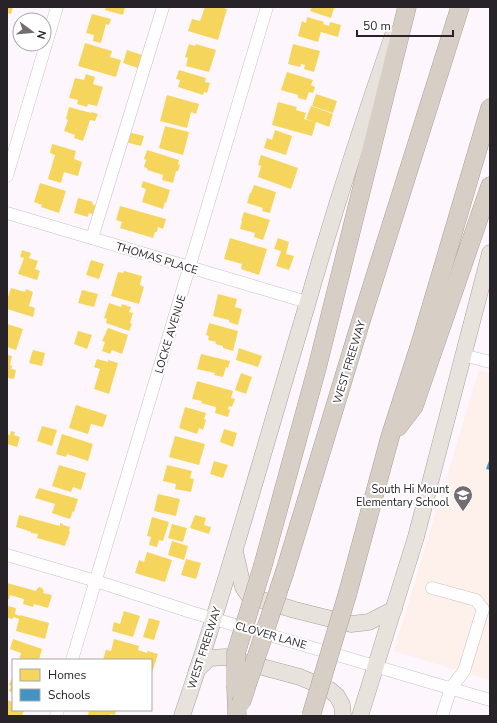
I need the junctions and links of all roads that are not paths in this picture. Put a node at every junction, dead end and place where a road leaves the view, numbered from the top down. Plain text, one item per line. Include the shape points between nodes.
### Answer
1 (57, 7) edge
2 (162, 7) edge
3 (267, 7) edge
4 (402, 7) edge
5 (407, 7) edge
6 (460, 7) edge
7 (490, 108) edge
8 (7, 176) edge
9 (490, 186) edge
10 (7, 213) edge
11 (92, 238) junction
12 (490, 253) edge
13 (190, 267) junction
14 (307, 302) junction
15 (463, 355) junction
16 (490, 362) edge
17 (390, 437) junction
18 (234, 550) junction
19 (7, 555) edge
20 (96, 581) junction
21 (432, 588) dead end
22 (394, 609) junction
23 (214, 618) junction
24 (72, 659) edge
25 (376, 666) junction
26 (197, 670) junction
27 (451, 688) junction
28 (490, 700) edge
29 (238, 706) edge
30 (182, 716) edge
31 (311, 716) edge
32 (343, 716) edge
33 (360, 716) edge
34 (442, 716) edge

1 - 8 street
2 - 11 street
3 - 13 street, LOCKE AVENUE
4 - 14 main road, WEST FREEWAY
5 - 29 highway, bridge via 317,368 236,653
6 - 29 highway, WEST FREEWAY, bridge via 285,571
7 - 17 highway
9 - 17 highway via 414,406
10 - 11 street, THOMAS PLACE
11 - 13 street, THOMAS PLACE
12 - 15 main road
13 - 14 street, THOMAS PLACE
13 - 20 street, LOCKE AVENUE
14 - 18 main road, WEST FREEWAY
15 - 16 street
15 - 22 main road via 416,537
17 - 31 highway, bridge
18 - 22 main road via 243,586 249,596 351,624 369,622
18 - 23 main road, WEST FREEWAY
19 - 20 street, CLOVER LANE
20 - 23 street, CLOVER LANE
20 - 24 street, LOCKE AVENUE
21 - 27 street via 476,600 483,609 464,671
22 - 25 main road
23 - 25 street, CLOVER LANE
23 - 26 main road, WEST FREEWAY
25 - 27 street, CLOVER LANE
25 - 33 main road
26 - 30 main road, WEST FREEWAY
26 - 32 main road via 211,658 225,657 300,678 330,690 337,696 342,705
27 - 28 street, CLOVER LANE
27 - 34 street

